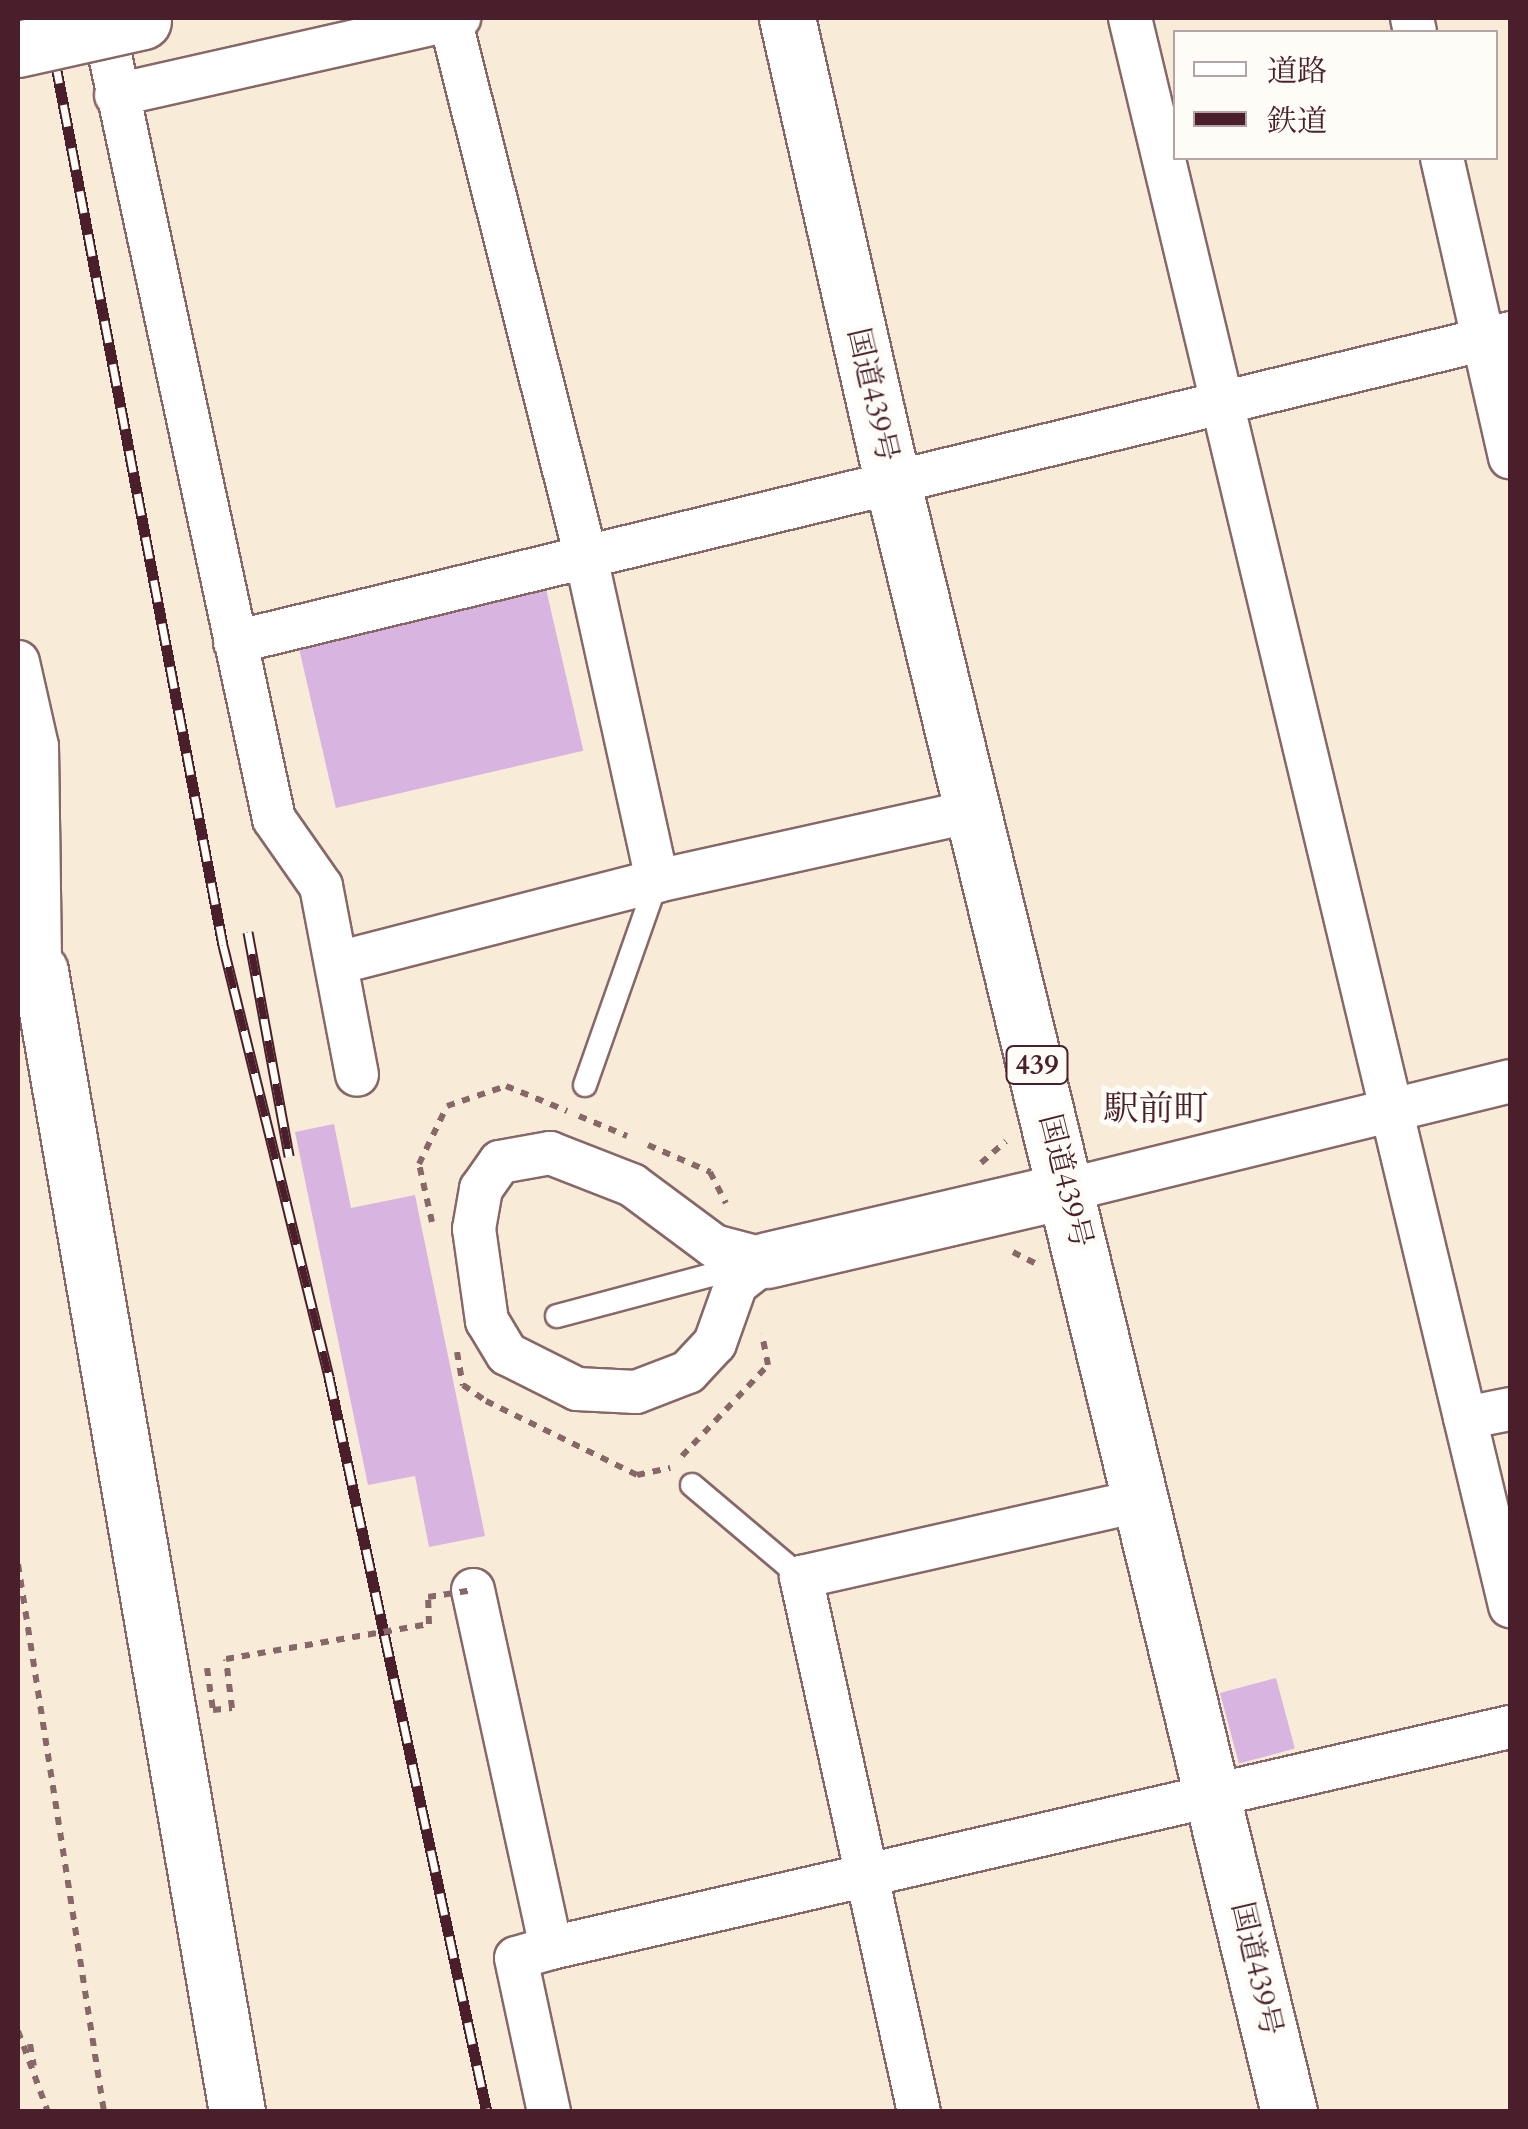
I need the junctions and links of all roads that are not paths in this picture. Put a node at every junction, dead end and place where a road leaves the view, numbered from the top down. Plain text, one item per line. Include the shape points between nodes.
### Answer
1 (134, 18) edge
2 (454, 18) edge
3 (786, 18) edge
4 (1130, 18) edge
5 (18, 49) edge
6 (116, 95) junction
7 (1443, 160) edge
8 (1496, 337) edge
9 (1222, 400) junction
10 (1510, 457) edge
11 (892, 480) junction
12 (586, 558) junction
13 (235, 642) junction
14 (18, 662) edge
15 (976, 810) junction
16 (657, 881) junction
17 (18, 900) edge
18 (338, 963) junction
19 (40, 970) junction
20 (357, 1075) dead end
21 (1510, 1081) edge
22 (585, 1085) dead end
23 (1391, 1108) junction
24 (1068, 1190) junction
25 (767, 1260) junction
26 (557, 1316) dead end
27 (1510, 1408) edge
28 (1465, 1418) junction
29 (692, 1485) dead end
30 (1143, 1500) junction
31 (801, 1577) junction
32 (473, 1590) road end
33 (1510, 1606) edge
34 (1510, 1727) edge
35 (1215, 1793) junction
36 (863, 1879) junction
37 (551, 1948) junction
38 (237, 2112) edge
39 (549, 2112) edge
40 (919, 2112) edge
41 (1289, 2112) edge

1 - 5 main road, bridge
1 - 6 street
2 - 6 street
2 - 12 street
3 - 11 main road, 国道439号 / 439
4 - 9 street
6 - 13 street
7 - 8 street
8 - 9 street
8 - 10 street
9 - 11 street
9 - 23 street
11 - 12 street
11 - 15 main road, 国道439号 / 439
12 - 13 street
12 - 16 street
13 - 18 street via 274,819 321,886
14 - 19 street via 37,746
15 - 16 street
15 - 24 main road, 国道439号 / 439
16 - 18 street
16 - 22 lane
17 - 19 street
18 - 20 street
19 - 38 main road
21 - 23 street
23 - 24 street
23 - 28 street
24 - 25 main road
24 - 30 main road, 国道439号 / 439
25 - 25 street via 736,1284 715,1342 688,1372 636,1392 577,1390 507,1354 487,1321 474,1229 481,1190 500,1162 550,1153 632,1185 714,1246
25 - 26 lane
27 - 28 street
28 - 33 street
29 - 31 lane
30 - 31 street
30 - 35 main road, 国道439号 / 439
31 - 36 street
32 - 37 street
34 - 35 street
35 - 36 street
35 - 41 main road, 国道439号 / 439
36 - 37 street
36 - 40 street
37 - 39 street via 516,1958

